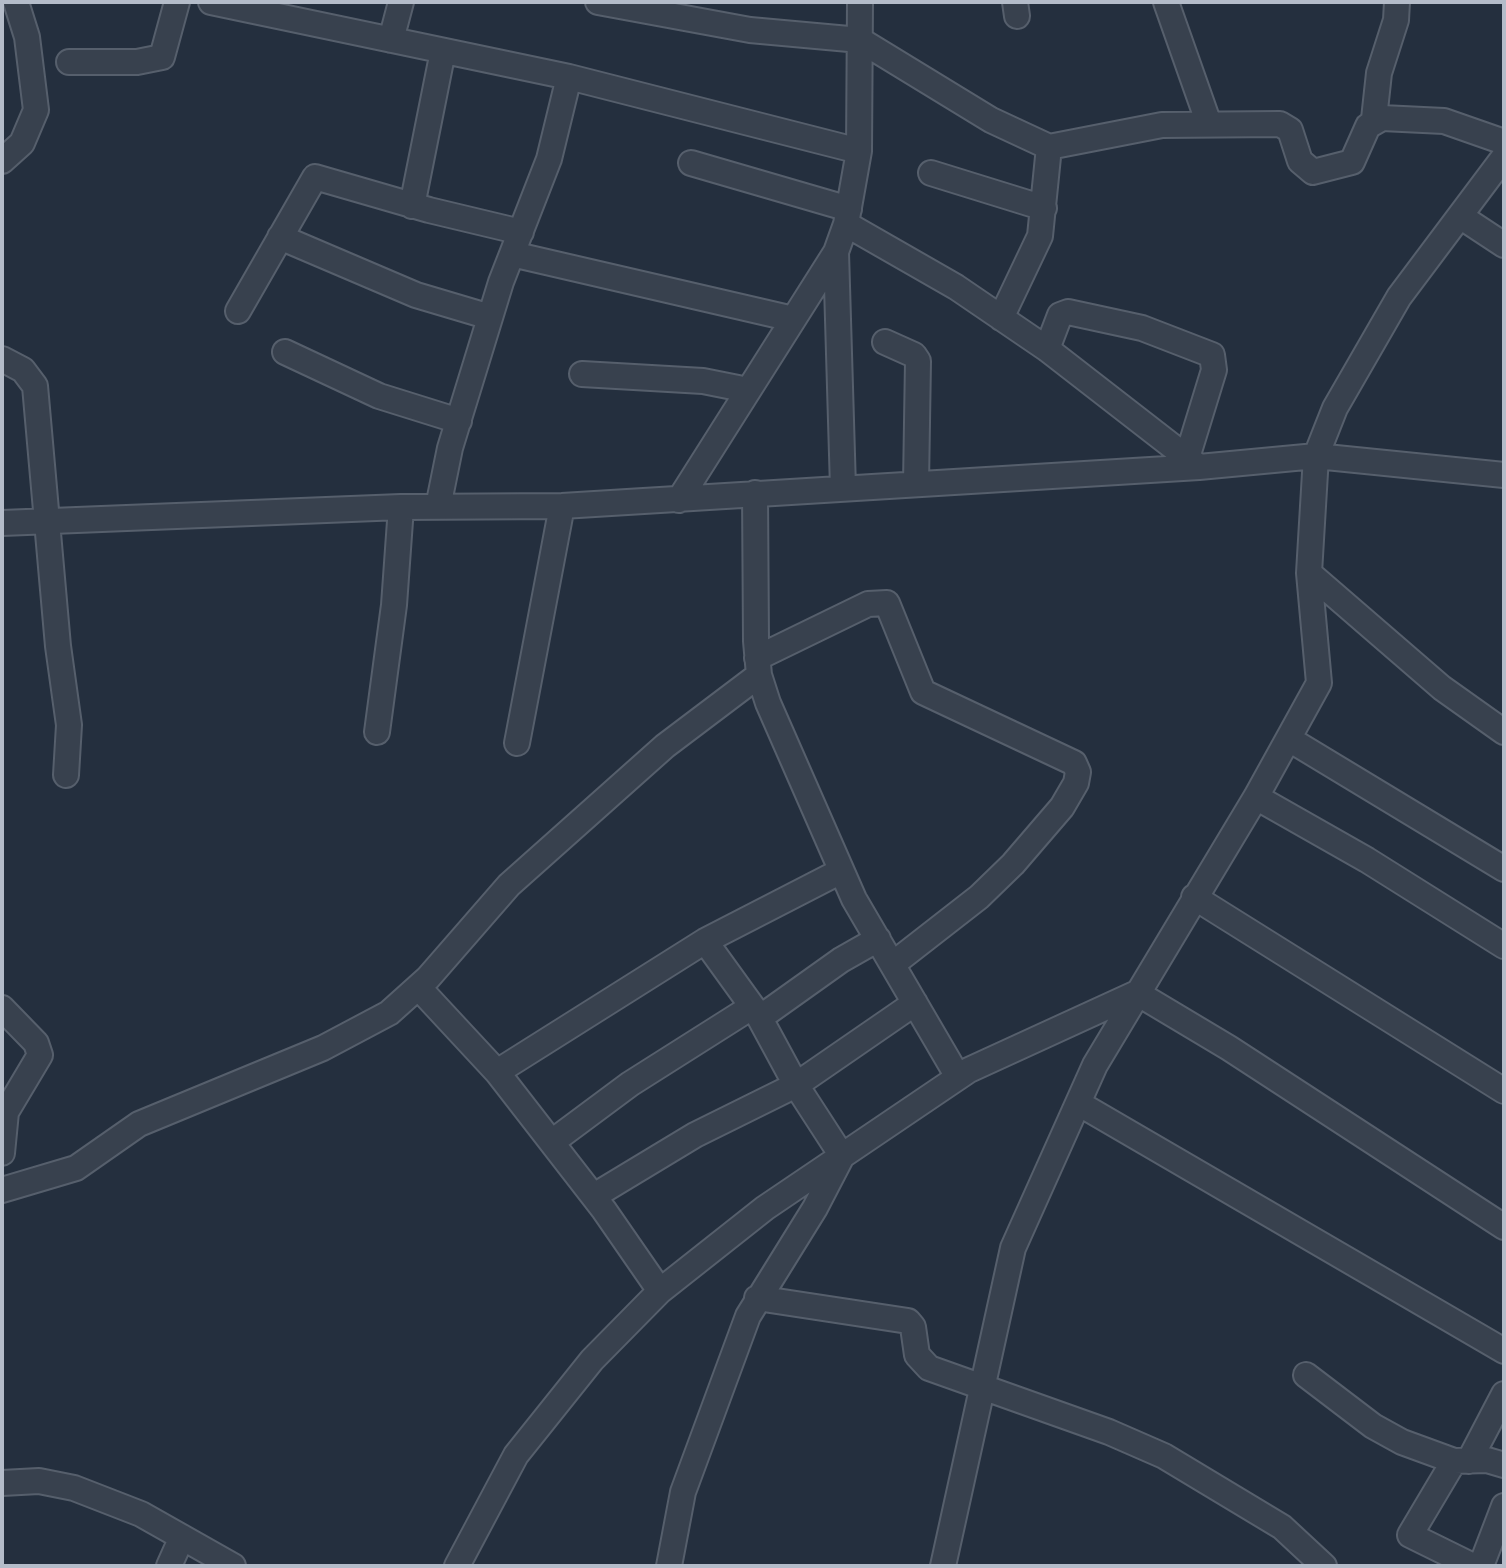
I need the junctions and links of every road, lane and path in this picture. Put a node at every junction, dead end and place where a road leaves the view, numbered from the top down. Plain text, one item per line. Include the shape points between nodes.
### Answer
1 (16, 2) edge
2 (177, 2) edge
3 (211, 2) edge
4 (401, 2) edge
5 (598, 2) edge
6 (860, 2) edge
7 (1166, 2) edge
8 (1397, 2) edge
9 (391, 40) junction
10 (860, 40) junction
11 (443, 51) junction
12 (69, 62) dead end
13 (569, 77) junction
14 (1374, 119) junction
15 (1209, 124) junction
16 (1504, 142) edge
17 (1049, 147) junction
18 (859, 151) junction
19 (1504, 157) edge
20 (2, 161) edge
21 (691, 163) dead end
22 (931, 173) dead end
23 (412, 206) junction
24 (1044, 208) junction
25 (1460, 216) junction
26 (848, 217) junction
27 (280, 237) junction
28 (516, 243) junction
29 (1504, 245) edge
30 (836, 252) junction
31 (238, 311) dead end
32 (490, 317) junction
33 (1001, 318) junction
34 (793, 319) junction
35 (885, 342) dead end
36 (1047, 349) junction
37 (285, 352) dead end
38 (2, 359) edge
39 (582, 374) dead end
40 (748, 390) junction
41 (459, 421) junction
42 (1316, 456) junction
43 (1193, 462) junction
44 (1504, 475) edge
45 (916, 484) junction
46 (843, 488) junction
47 (755, 493) junction
48 (679, 500) junction
49 (562, 506) junction
50 (401, 507) junction
51 (438, 507) junction
52 (47, 520) junction
53 (2, 523) edge
54 (1309, 573) junction
55 (758, 666) junction
56 (377, 732) dead end
57 (1504, 732) edge
58 (1289, 739) junction
59 (517, 743) dead end
60 (66, 775) dead end
61 (1256, 797) junction
62 (1504, 869) edge
63 (841, 871) junction
64 (1194, 897) junction
65 (878, 939) junction
66 (705, 941) junction
67 (1504, 946) edge
68 (893, 964) junction
69 (419, 988) junction
70 (1137, 993) junction
71 (915, 1003) junction
72 (2, 1008) edge
73 (753, 1010) junction
74 (497, 1072) junction
75 (958, 1077) junction
76 (796, 1085) junction
77 (1504, 1091) edge
78 (1078, 1103) junction
79 (552, 1142) junction
80 (2, 1153) edge
81 (842, 1156) junction
82 (2, 1190) edge
83 (594, 1196) junction
84 (1504, 1227) edge
85 (660, 1291) junction
86 (757, 1298) junction
87 (1504, 1351) edge
88 (1306, 1375) dead end
89 (984, 1389) junction
90 (1504, 1394) edge
91 (1462, 1461) junction
92 (1504, 1465) edge
93 (2, 1483) edge
94 (1504, 1506) edge
95 (182, 1537) junction
96 (670, 1555) edge
97 (169, 1566) edge
98 (233, 1566) edge
99 (457, 1566) edge
100 (943, 1566) edge
101 (1324, 1566) edge
102 (1473, 1566) edge
103 (1481, 1566) edge

1 - 20 street via 27,37 36,110 22,143
2 - 12 street via 162,57
3 - 9 street
4 - 9 street
5 - 10 street via 750,30
6 - 10 street
7 - 15 street
8 - 14 street
9 - 11 street
10 - 17 street via 991,120
10 - 18 street
11 - 13 street
11 - 23 street
13 - 18 street
13 - 28 street via 549,159
14 - 15 street via 1352,162 1313,172 1300,161 1287,125
14 - 16 street via 1444,121
15 - 17 street via 1162,125
17 - 24 street
18 - 26 street
19 - 25 street
21 - 26 street
22 - 24 street
23 - 27 street via 315,177
23 - 28 street
24 - 33 street via 1040,236
25 - 29 street
25 - 42 street via 1399,297 1335,408
26 - 30 street
26 - 33 street
27 - 31 street
27 - 32 street via 416,295
28 - 32 street
28 - 34 street
30 - 34 street
30 - 46 street
32 - 41 street
33 - 36 street
34 - 40 street
35 - 45 street via 918,361
36 - 43 street
36 - 43 street via 1060,315 1068,312 1142,328 1212,355 1214,370
37 - 41 street via 379,396
38 - 52 street via 23,370 35,386
39 - 40 street via 703,381
40 - 48 street
41 - 51 street
42 - 43 street
42 - 44 street
42 - 54 street
43 - 45 street
45 - 46 street
46 - 47 street
47 - 48 street
47 - 55 street
48 - 49 street
49 - 51 street
49 - 59 street
50 - 51 street
50 - 52 street
50 - 56 street
52 - 53 street
52 - 60 street via 69,725
54 - 57 street via 1442,688
54 - 58 street via 1319,683
55 - 63 street
55 - 68 street via 868,604 887,603 923,692 1074,763 1076,783 1062,807 1013,864
55 - 69 street via 509,885
58 - 61 street
58 - 62 street
61 - 64 street
61 - 67 street
63 - 65 street
63 - 66 street
64 - 70 street
64 - 77 street
65 - 68 street
65 - 73 street via 768,1012
66 - 73 street
66 - 74 street
68 - 71 street
69 - 74 street
69 - 82 street via 389,1013 323,1048 139,1124 76,1168
70 - 75 street
70 - 78 street
70 - 84 street
71 - 75 street
71 - 76 street
72 - 80 street via 36,1043 40,1055 6,1112
73 - 76 street
73 - 79 street via 630,1084
74 - 79 street
75 - 81 street
76 - 81 street
76 - 83 street via 695,1135
78 - 87 street
78 - 89 street via 1013,1248
79 - 83 street
81 - 85 street via 753,1217
81 - 86 street
83 - 85 street
85 - 99 street via 537,1426
86 - 89 street via 908,1321 921,1362
86 - 96 street via 683,1492
88 - 91 street via 1402,1442
89 - 100 street
89 - 101 street via 1164,1456 1282,1527
90 - 91 street
91 - 92 street
91 - 102 street via 1410,1535
93 - 95 street via 64,1484 141,1514
94 - 103 street
95 - 97 street
95 - 98 street

